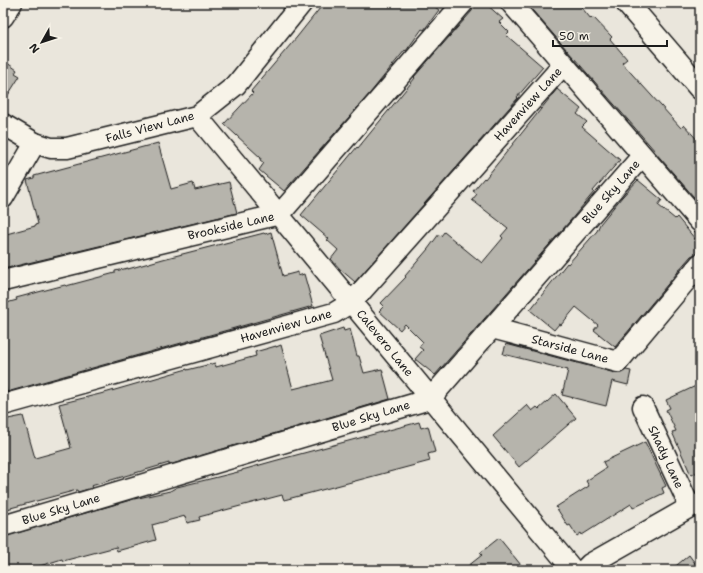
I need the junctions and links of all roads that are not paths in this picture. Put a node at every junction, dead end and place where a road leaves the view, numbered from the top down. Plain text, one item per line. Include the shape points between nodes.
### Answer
1 (12, 3) edge
2 (302, 3) edge
3 (463, 3) edge
4 (511, 3) edge
5 (627, 3) edge
6 (3, 17) edge
7 (564, 64) junction
8 (700, 88) edge
9 (197, 116) junction
10 (3, 124) edge
11 (35, 143) junction
12 (642, 156) junction
13 (3, 198) edge
14 (280, 214) junction
15 (700, 222) edge
16 (700, 264) edge
17 (3, 281) edge
18 (352, 302) junction
19 (492, 328) junction
20 (430, 399) junction
21 (3, 404) edge
22 (642, 407) dead end
23 (695, 506) edge
24 (3, 526) edge
25 (573, 570) edge
26 (584, 570) edge

1 - 6 street
2 - 9 street, Falls View Lane via 236,85
3 - 14 street, Brookside Lane
4 - 7 street
5 - 8 main road
7 - 12 street
7 - 18 street, Havenview Lane
9 - 11 street, Falls View Lane via 67,148 52,148
9 - 14 street, Calevero Lane
10 - 11 street, Falls View Lane
11 - 13 street
12 - 15 street
12 - 19 street, Blue Sky Lane
14 - 17 street, Brookside Lane
14 - 18 street, Calevero Lane
16 - 19 street, Starside Lane via 618,362
18 - 20 street, Calevero Lane
18 - 21 street, Havenview Lane via 334,313
19 - 20 street, Blue Sky Lane
20 - 24 street, Blue Sky Lane
20 - 25 street, Calevero Lane
22 - 23 street, Shady Lane
23 - 26 street via 590,564

